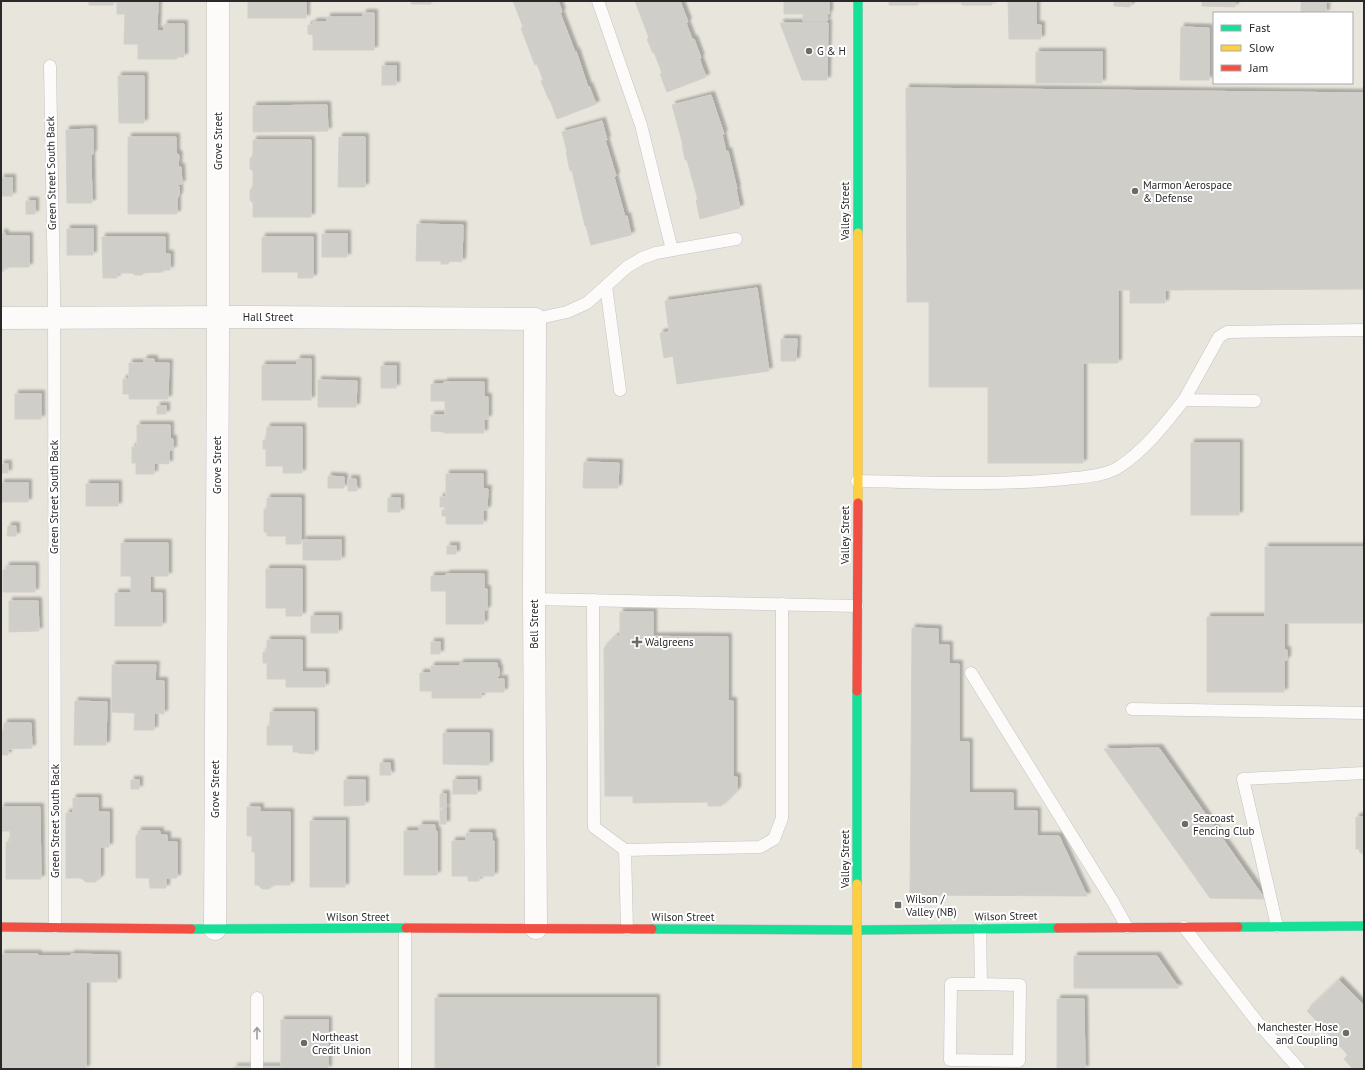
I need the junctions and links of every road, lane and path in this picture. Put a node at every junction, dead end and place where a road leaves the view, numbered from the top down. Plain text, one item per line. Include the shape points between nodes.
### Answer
1 (218, 1) edge
2 (598, 1) edge
3 (858, 1) edge
4 (50, 66) dead end
5 (736, 239) dead end
6 (672, 250) junction
7 (606, 286) junction
8 (218, 317) junction
9 (1, 318) edge
10 (54, 318) junction
11 (535, 319) junction
12 (1364, 330) edge
13 (620, 390) dead end
14 (1184, 400) junction
15 (1255, 401) dead end
16 (857, 481) junction
17 (534, 599) junction
18 (593, 600) junction
19 (782, 604) junction
20 (857, 606) junction
21 (972, 673) dead end
22 (1132, 709) dead end
23 (1364, 713) edge
24 (1364, 773) edge
25 (625, 850) junction
26 (1278, 926) junction
27 (1364, 926) edge
28 (1, 927) edge
29 (55, 927) junction
30 (1127, 927) junction
31 (1184, 927) junction
32 (536, 928) junction
33 (214, 929) junction
34 (404, 929) junction
35 (627, 929) junction
36 (980, 929) junction
37 (857, 930) junction
38 (981, 984) junction
39 (257, 998) dead end
40 (257, 1069) edge
41 (404, 1069) edge
42 (857, 1069) edge
43 (1299, 1069) edge

1 - 8 street, Grove Street
2 - 6 lane via 641,125
3 - 16 street, Valley Street
4 - 10 lane, Green Street South Back
5 - 6 lane
6 - 7 lane via 642,258 627,267
7 - 11 lane via 587,303 567,312
7 - 13 lane
8 - 10 street, Hall Street
8 - 11 street, Hall Street
8 - 33 street, Grove Street
9 - 10 street, Hall Street
10 - 29 lane, Green Street South Back
11 - 17 street, Bell Street
12 - 14 lane via 1227,332 1220,337
14 - 15 lane
14 - 16 lane via 1140,451 1117,468 1093,476 995,483
16 - 20 street, Valley Street
17 - 18 lane
17 - 32 street, Bell Street
18 - 19 lane
18 - 25 lane via 594,827
19 - 20 lane
19 - 25 lane via 782,818 774,839 760,847
20 - 37 street, Valley Street
21 - 30 lane
22 - 23 lane
24 - 26 lane via 1243,779
25 - 35 lane
26 - 27 street, Wilson Street
26 - 31 street, Wilson Street
28 - 29 street, Wilson Street
29 - 33 street, Wilson Street
30 - 31 street, Wilson Street
30 - 36 street, Wilson Street
31 - 43 lane via 1258,1023
32 - 34 street, Wilson Street
32 - 35 street, Wilson Street
33 - 34 street, Wilson Street
34 - 41 lane
35 - 37 street, Wilson Street
36 - 37 street, Wilson Street
36 - 38 lane
37 - 42 street, Valley Street
38 - 38 lane via 951,984 950,1060 1019,1061 1020,985
40 -> 39 lane

